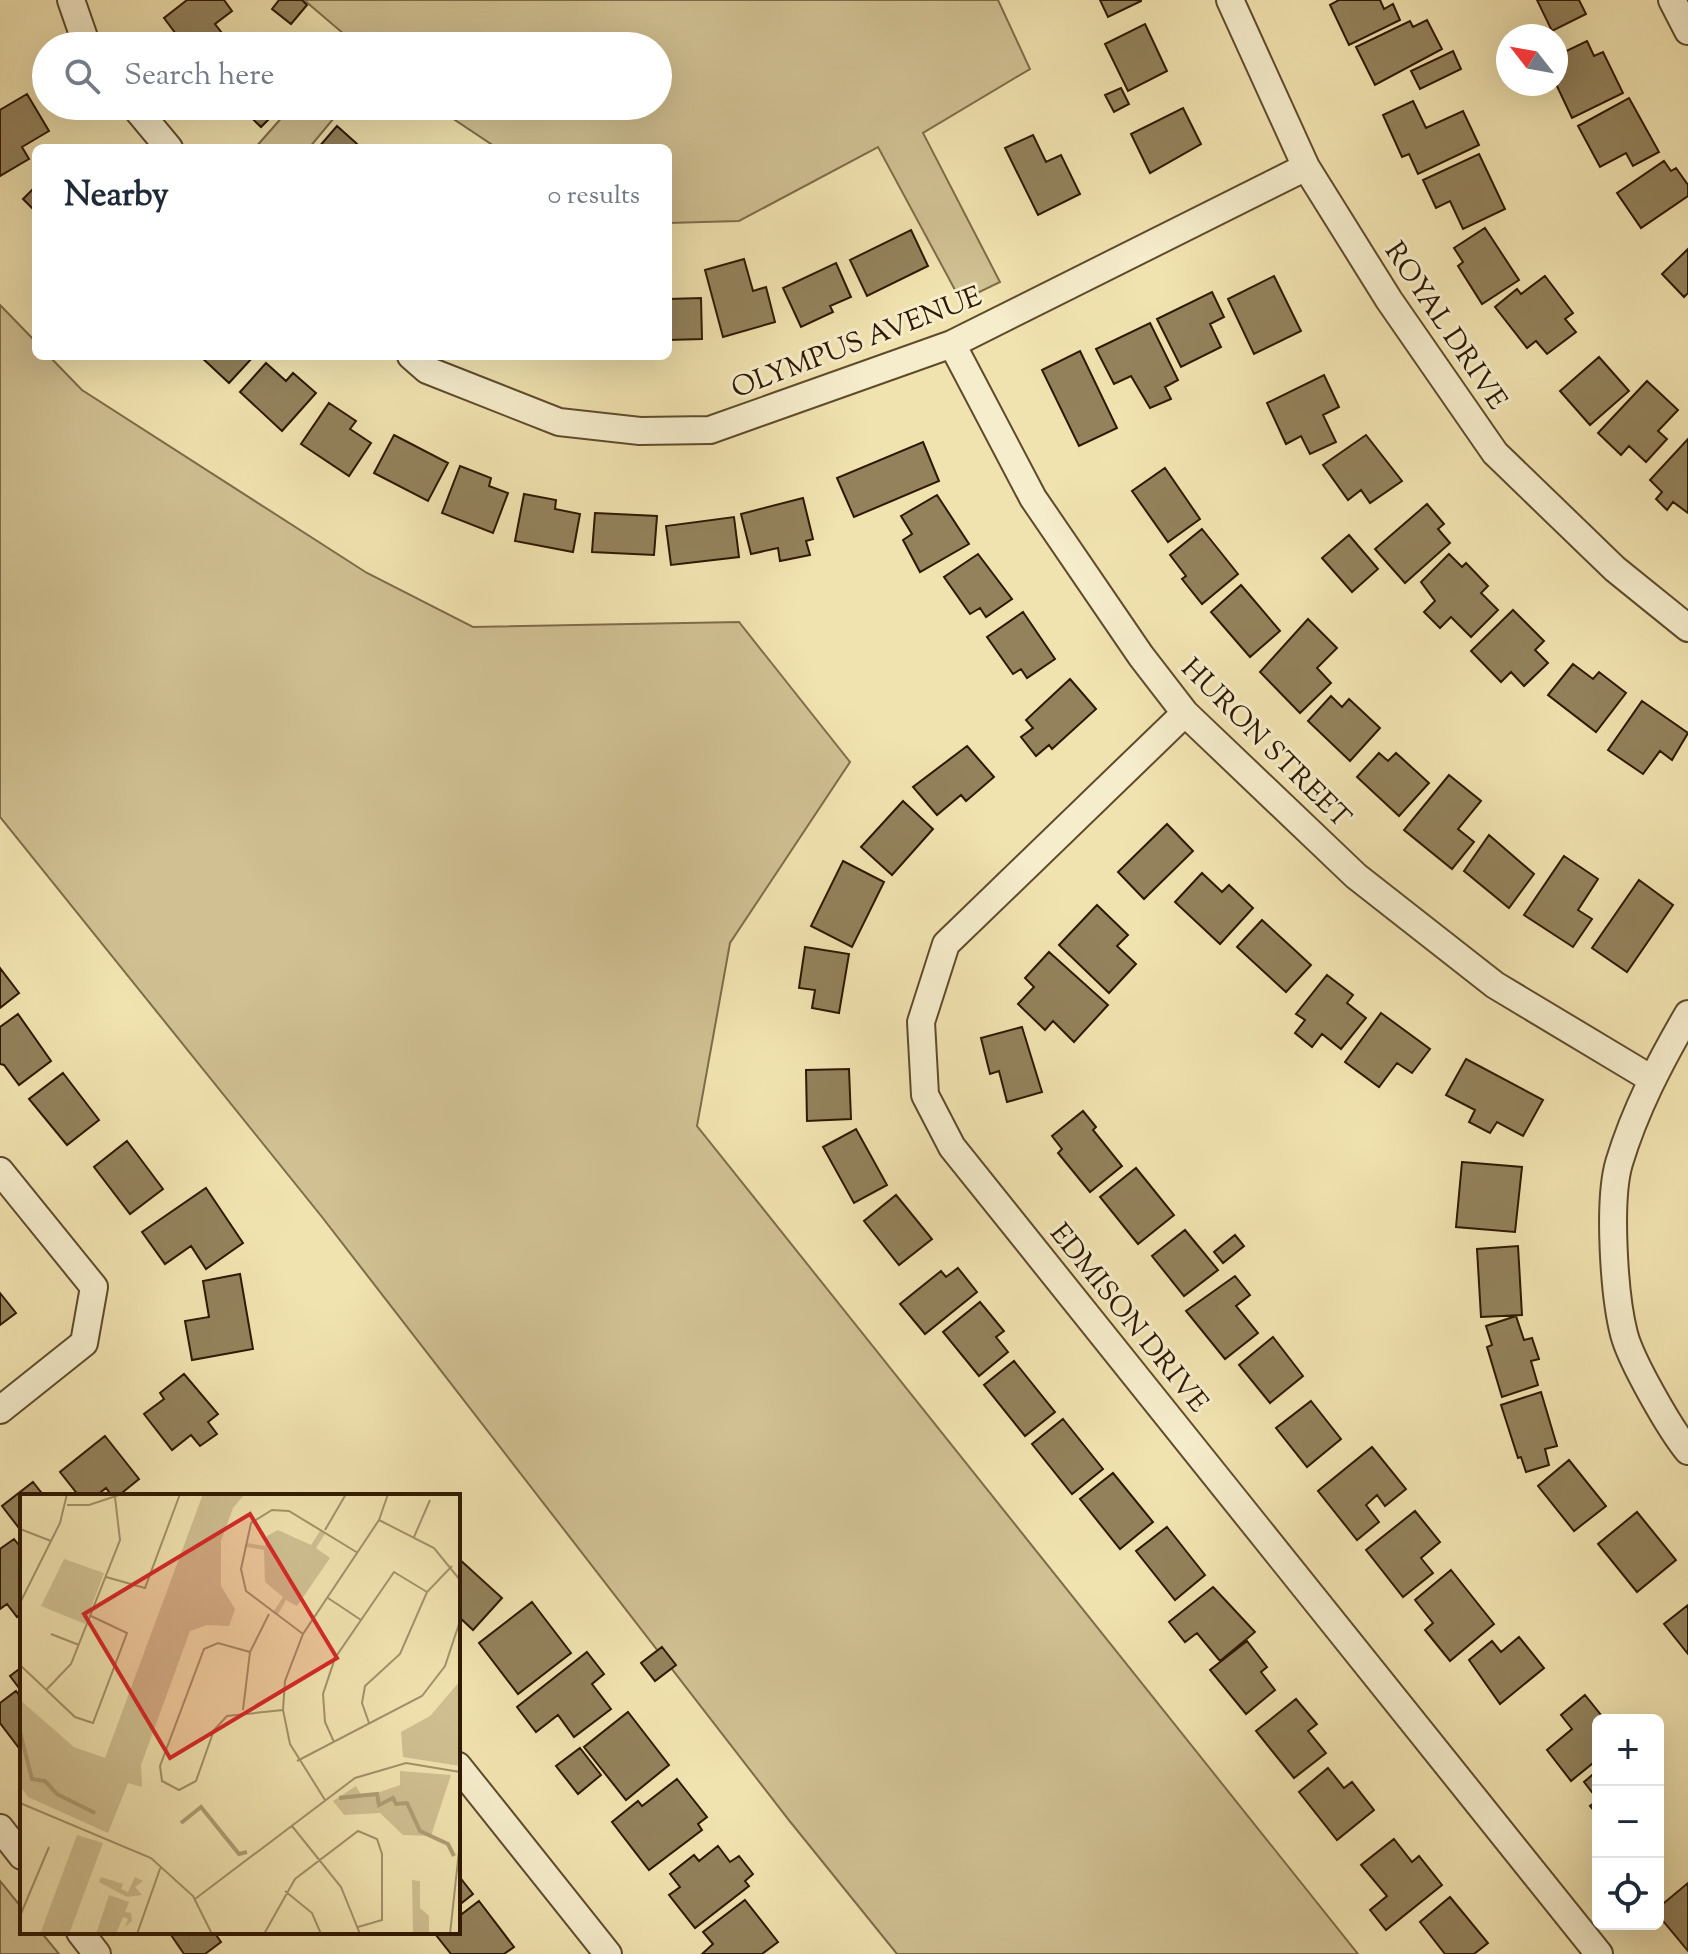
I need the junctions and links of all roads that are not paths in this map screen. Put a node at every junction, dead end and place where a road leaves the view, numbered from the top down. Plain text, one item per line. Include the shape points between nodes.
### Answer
1 (71, 0) edge
2 (1230, 0) edge
3 (1672, 0) edge
4 (1688, 31) edge
5 (82, 32) edge
6 (146, 120) edge
7 (166, 144) edge
8 (1306, 167) junction
9 (952, 344) junction
10 (416, 360) edge
11 (1688, 628) edge
12 (1185, 713) junction
13 (1688, 1014) edge
14 (1650, 1078) junction
15 (0, 1171) edge
16 (0, 1410) edge
17 (1688, 1451) edge
18 (460, 1769) edge
19 (0, 1828) edge
20 (20, 1853) edge
21 (82, 1934) edge
22 (97, 1954) edge
23 (608, 1954) edge
24 (1599, 1954) edge

1 - 5 street
2 - 8 street, ROYAL DRIVE
3 - 4 street
6 - 7 street
8 - 9 street, OLYMPUS AVENUE
8 - 11 street, ROYAL DRIVE via 1389,300 1495,453 1615,569
9 - 10 street, OLYMPUS AVENUE via 710,430 640,431 559,422 427,370
9 - 12 street, HURON STREET via 1033,498
12 - 14 street, HURON STREET via 1356,876 1495,985
12 - 24 street, EDMISON DRIVE via 946,944 921,1022 925,1095 952,1147
13 - 14 street
14 - 17 street via 1618,1167 1614,1244 1624,1335 1672,1432
15 - 16 street via 94,1287 84,1343
18 - 23 street
19 - 20 street
21 - 22 street

